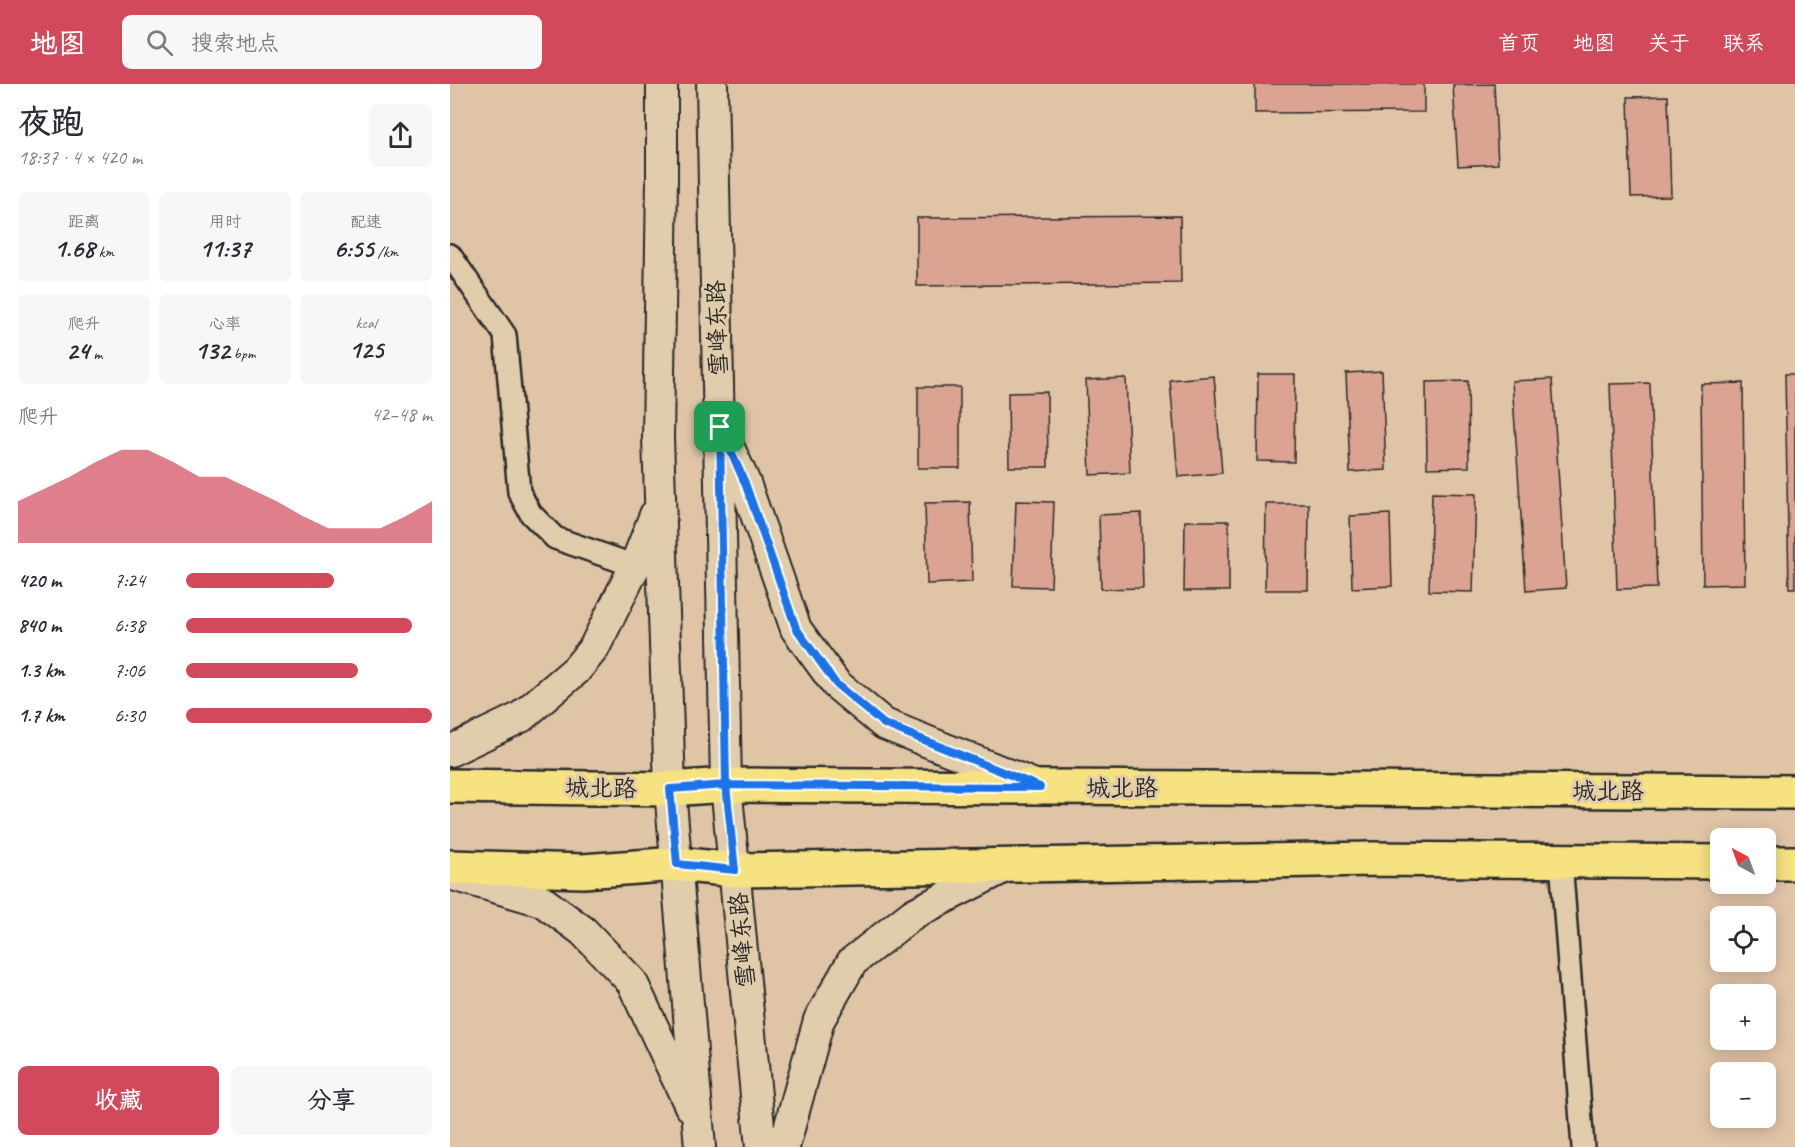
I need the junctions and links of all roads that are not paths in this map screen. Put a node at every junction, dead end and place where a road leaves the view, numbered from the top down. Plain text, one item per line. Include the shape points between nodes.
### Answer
1 (662, 84) edge
2 (712, 84) edge
3 (450, 255) edge
4 (720, 427) junction
5 (660, 504) junction
6 (635, 566) junction
7 (450, 751) edge
8 (726, 785) junction
9 (450, 786) edge
10 (1040, 787) junction
11 (670, 789) junction
12 (1795, 792) edge
13 (1561, 861) junction
14 (1710, 862) edge
15 (1776, 863) edge
16 (1795, 863) edge
17 (677, 864) junction
18 (1009, 865) junction
19 (450, 867) edge
20 (735, 870) junction
21 (450, 874) edge
22 (699, 1136) edge
23 (761, 1147) edge
24 (784, 1147) edge
25 (1583, 1147) edge

1 - 5 main road
2 - 4 main road, 雪峰东路
3 - 6 street via 505,336 519,492 531,514 555,538
4 - 8 main road, 雪峰东路
4 - 10 main road via 745,483 796,628 836,684 884,724
5 - 6 main road
5 - 11 main road
6 - 7 main road via 594,648 576,670 521,717
8 - 10 main road, 城北路
8 - 11 main road, 城北路
8 - 20 main road, 雪峰东路
9 - 11 main road, 城北路
10 - 12 main road, 城北路
11 - 17 main road
13 - 14 main road
13 - 18 main road via 1372,859
13 - 25 street
15 - 16 main road
17 - 19 main road via 582,871
17 - 20 main road
17 - 22 main road
18 - 20 main road
18 - 24 main road via 913,914 852,962 819,1020
20 - 23 main road, 雪峰东路
21 - 22 main road via 542,901 583,931 632,982

